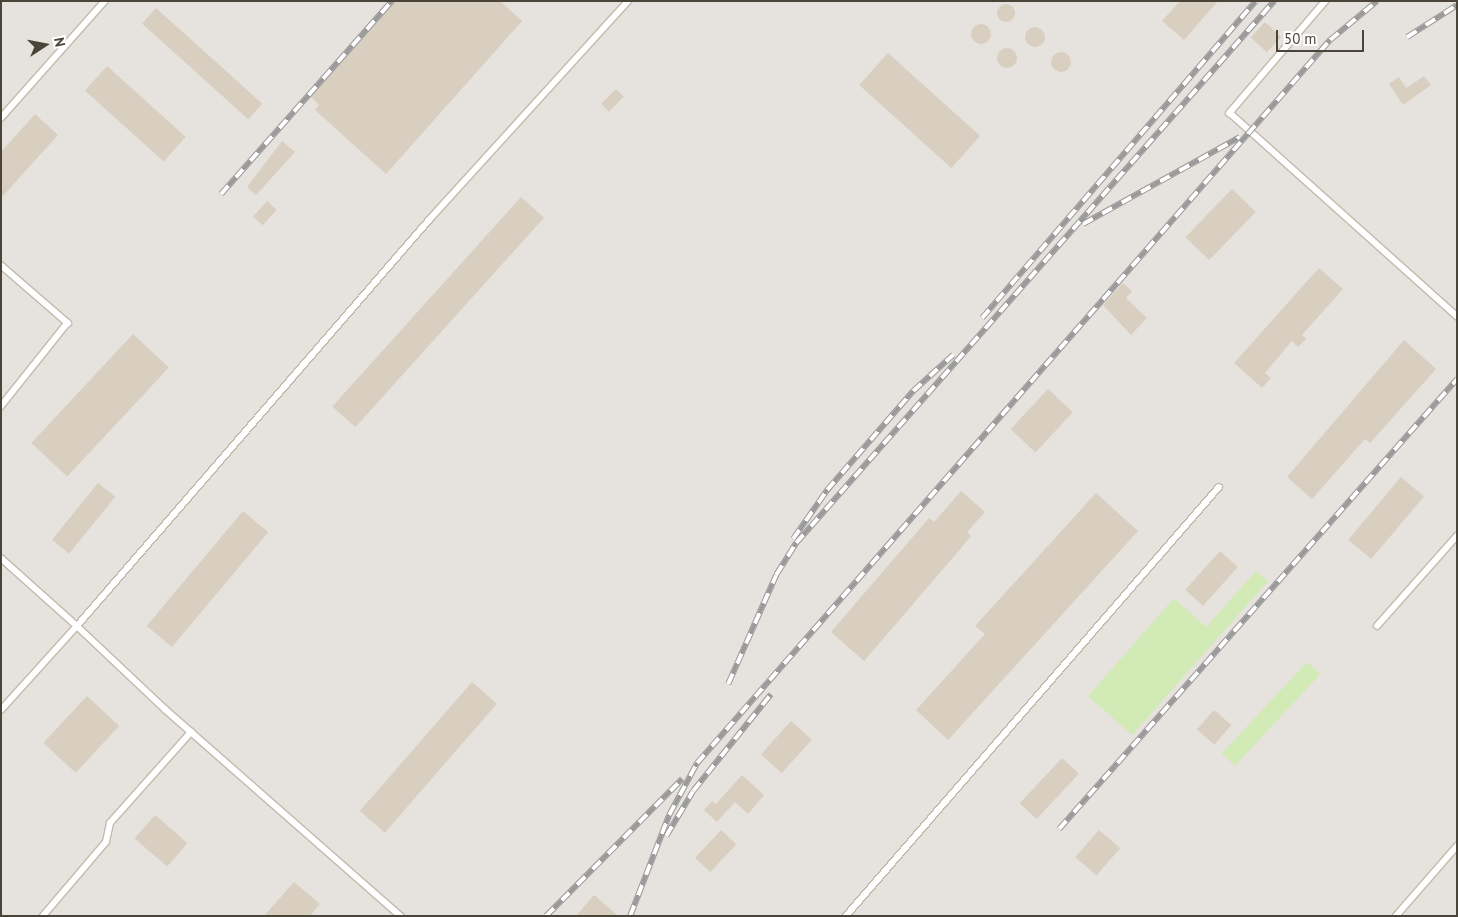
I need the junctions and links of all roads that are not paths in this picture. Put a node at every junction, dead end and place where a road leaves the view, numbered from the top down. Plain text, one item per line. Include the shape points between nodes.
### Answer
1 (105, 1) edge
2 (628, 1) edge
3 (1326, 1) edge
4 (1, 118) edge
5 (1, 265) edge
6 (1457, 316) edge
7 (1, 407) edge
8 (1218, 487) dead end
9 (1457, 536) edge
10 (1, 558) edge
11 (77, 626) junction
12 (1377, 626) dead end
13 (1, 710) edge
14 (191, 732) junction
15 (1457, 846) edge
16 (398, 915) edge
17 (43, 916) edge
18 (846, 916) edge
19 (1396, 916) edge

1 - 4 lane
2 - 11 lane via 429,220
3 - 6 lane via 1230,113
5 - 7 lane via 68,324
8 - 18 lane
9 - 12 lane
10 - 11 lane
11 - 13 lane
11 - 14 lane
14 - 16 lane
14 - 17 lane via 110,823 106,842
15 - 19 lane

